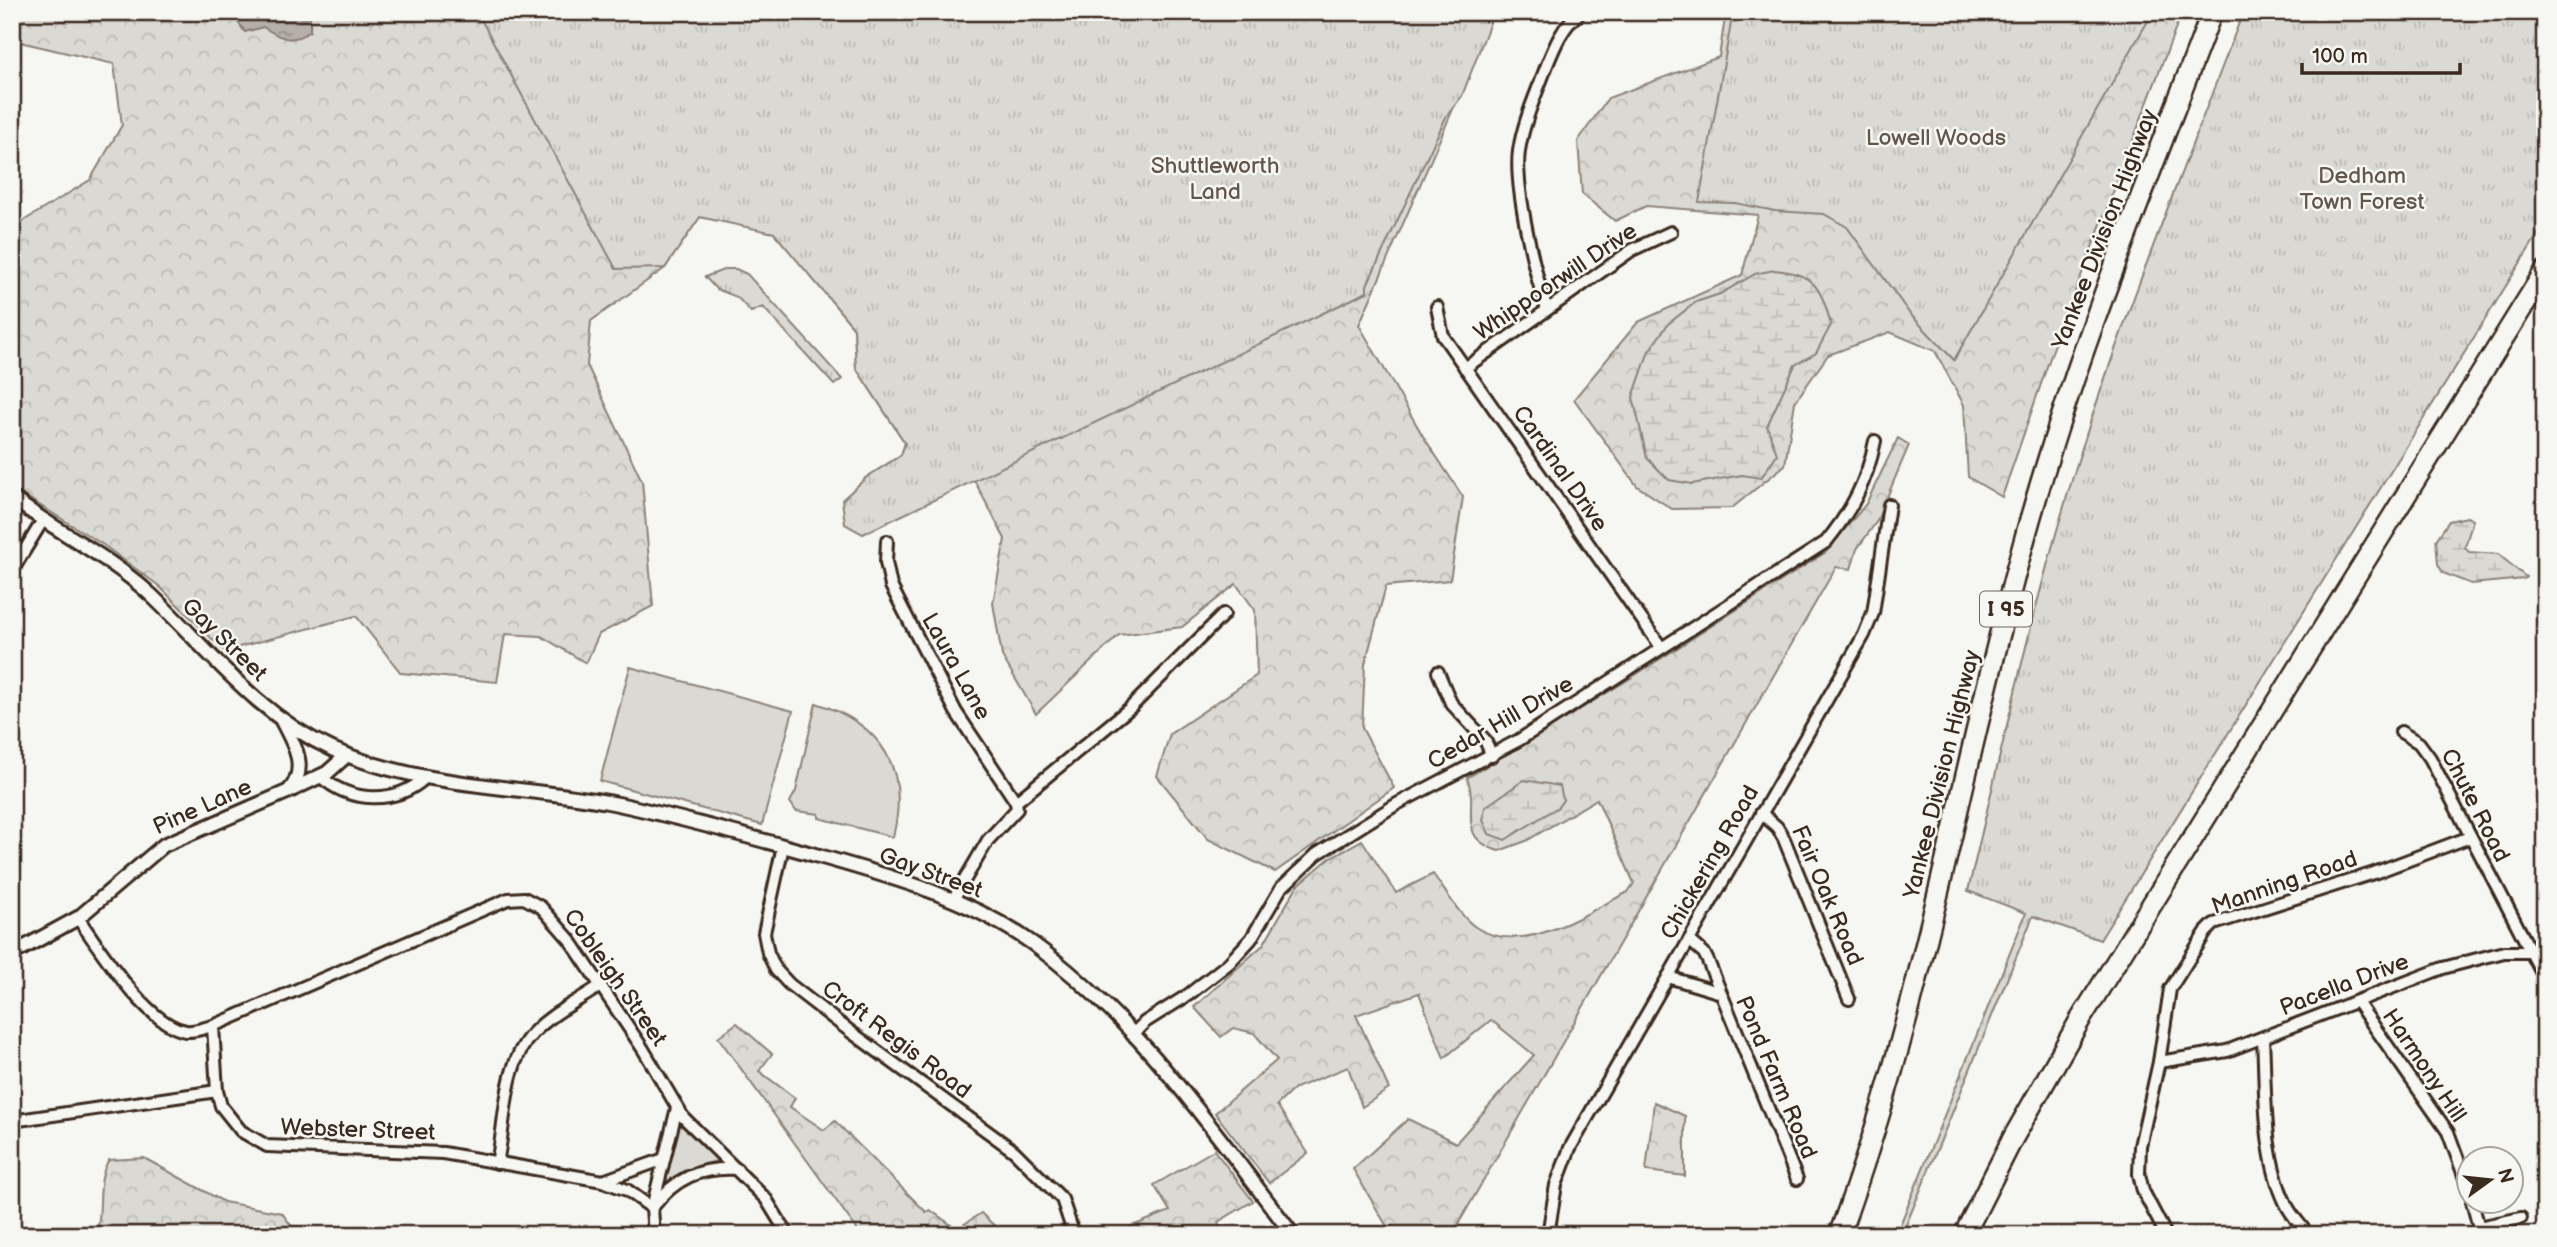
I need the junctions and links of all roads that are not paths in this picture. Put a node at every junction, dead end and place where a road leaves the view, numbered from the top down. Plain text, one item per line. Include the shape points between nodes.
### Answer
1 (1581, 12) edge
2 (2212, 12) edge
3 (1671, 232) dead end
4 (2545, 271) edge
5 (1437, 307) dead end
6 (1547, 309) junction
7 (1465, 368) junction
8 (1875, 441) dead end
9 (12, 498) edge
10 (1889, 505) dead end
11 (43, 520) junction
12 (887, 541) dead end
13 (12, 571) edge
14 (1224, 614) dead end
15 (1661, 648) junction
16 (1438, 672) dead end
17 (282, 720) junction
18 (2401, 732) dead end
19 (347, 755) junction
20 (1492, 756) junction
21 (320, 776) junction
22 (425, 778) junction
23 (287, 792) junction
24 (1016, 802) junction
25 (1761, 813) junction
26 (2470, 837) junction
27 (783, 846) junction
28 (954, 898) junction
29 (78, 918) junction
30 (1689, 940) junction
31 (2528, 952) junction
32 (2545, 952) edge
33 (12, 954) edge
34 (1668, 977) junction
35 (2545, 979) edge
36 (600, 986) junction
37 (1718, 992) junction
38 (1849, 999) dead end
39 (2357, 1002) junction
40 (213, 1026) junction
41 (1132, 1035) junction
42 (2263, 1038) junction
43 (2159, 1062) junction
44 (217, 1091) junction
45 (677, 1108) junction
46 (12, 1121) edge
47 (2456, 1155) edge
48 (664, 1159) junction
49 (497, 1163) junction
50 (737, 1169) junction
51 (1797, 1179) dead end
52 (603, 1181) junction
53 (652, 1208) junction
54 (2521, 1218) dead end
55 (2480, 1231) edge
56 (654, 1235) edge
57 (788, 1235) edge
58 (1074, 1235) edge
59 (1293, 1235) edge
60 (1548, 1235) edge
61 (1839, 1235) edge
62 (1964, 1235) edge
63 (2166, 1235) edge
64 (2308, 1235) edge

1 - 6 street via 1565,28 1549,61 1518,156 1537,282
2 - 61 highway, Yankee Division Highway / I 95 via 2081,360 2044,472 2006,609 1902,1038
3 - 6 street, Whippoorwill Drive via 1632,250
4 - 62 highway via 2075,1028
5 - 7 street, Cardinal Drive via 1443,336
6 - 7 street, Whippoorwill Drive
7 - 15 street, Cardinal Drive
8 - 15 street, Cedar Hill Drive via 1859,496 1826,542
9 - 11 street, Gay Street
10 - 25 street, Chickering Road via 1873,613 1864,635
11 - 13 street
11 - 17 street, Gay Street via 86,545 142,588 232,679
12 - 24 street, Laura Lane via 891,586 956,712
14 - 24 street via 1130,708
15 - 20 street, Cedar Hill Drive
16 - 20 street via 1451,703 1485,740
17 - 19 street, Gay Street
17 - 23 street via 299,765 299,776
18 - 26 street, Chute Road via 2419,743 2430,758
19 - 21 street, Pine Lane
19 - 22 street, Gay Street
20 - 41 street, Cedar Hill Drive via 1397,804 1317,854 1281,888 1251,939 1228,963
21 - 22 street via 342,792 362,797 410,791
21 - 23 street, Pine Lane
22 - 27 street, Gay Street via 617,804
23 - 29 street, Pine Lane via 164,845
24 - 28 street via 1017,810 988,840
25 - 30 street, Chickering Road
25 - 38 street, Fair Oak Road via 1784,839
26 - 31 street, Chute Road
26 - 43 street, Manning Road via 2214,924 2170,989
27 - 28 street, Gay Street
27 - 58 street, Croft Regis Road via 764,933 776,970 851,1032 1014,1151 1062,1199
28 - 41 street, Gay Street via 1033,944
29 - 33 street, Pine Lane
29 - 40 street via 155,1015 183,1030
30 - 34 street, Chickering Road
30 - 37 street, Pond Farm Road via 1703,953
31 - 32 street, Pacella Drive
31 - 35 street, Chute Road
31 - 39 street, Pacella Drive via 2504,952 2443,968
34 - 37 street, Pond Farm Road
34 - 60 street, Chickering Road via 1570,1148 1556,1185
36 - 40 street, Cobleigh Street via 541,907 524,898 508,898
36 - 45 street, Cobleigh Street
36 - 49 street via 531,1034 508,1095
37 - 51 street, Pond Farm Road
39 - 42 street, Pacella Drive
39 - 47 street, Harmony Hill via 2448,1132
40 - 44 street
41 - 59 street, Gay Street via 1190,1099
42 - 43 street, Pacella Drive via 2227,1051
42 - 64 street via 2275,1169 2286,1205
43 - 63 street, Manning Road via 2140,1146 2139,1174
44 - 46 street
44 - 49 street, Webster Street via 221,1107 241,1131 267,1146 394,1149
45 - 48 street
45 - 50 street, Cobleigh Street
48 - 52 street, Webster Street
48 - 53 street
49 - 52 street, Webster Street
50 - 53 street via 688,1175
50 - 57 street, Cobleigh Street via 774,1209
52 - 53 street, Webster Street via 627,1190
53 - 56 street
54 - 55 street

